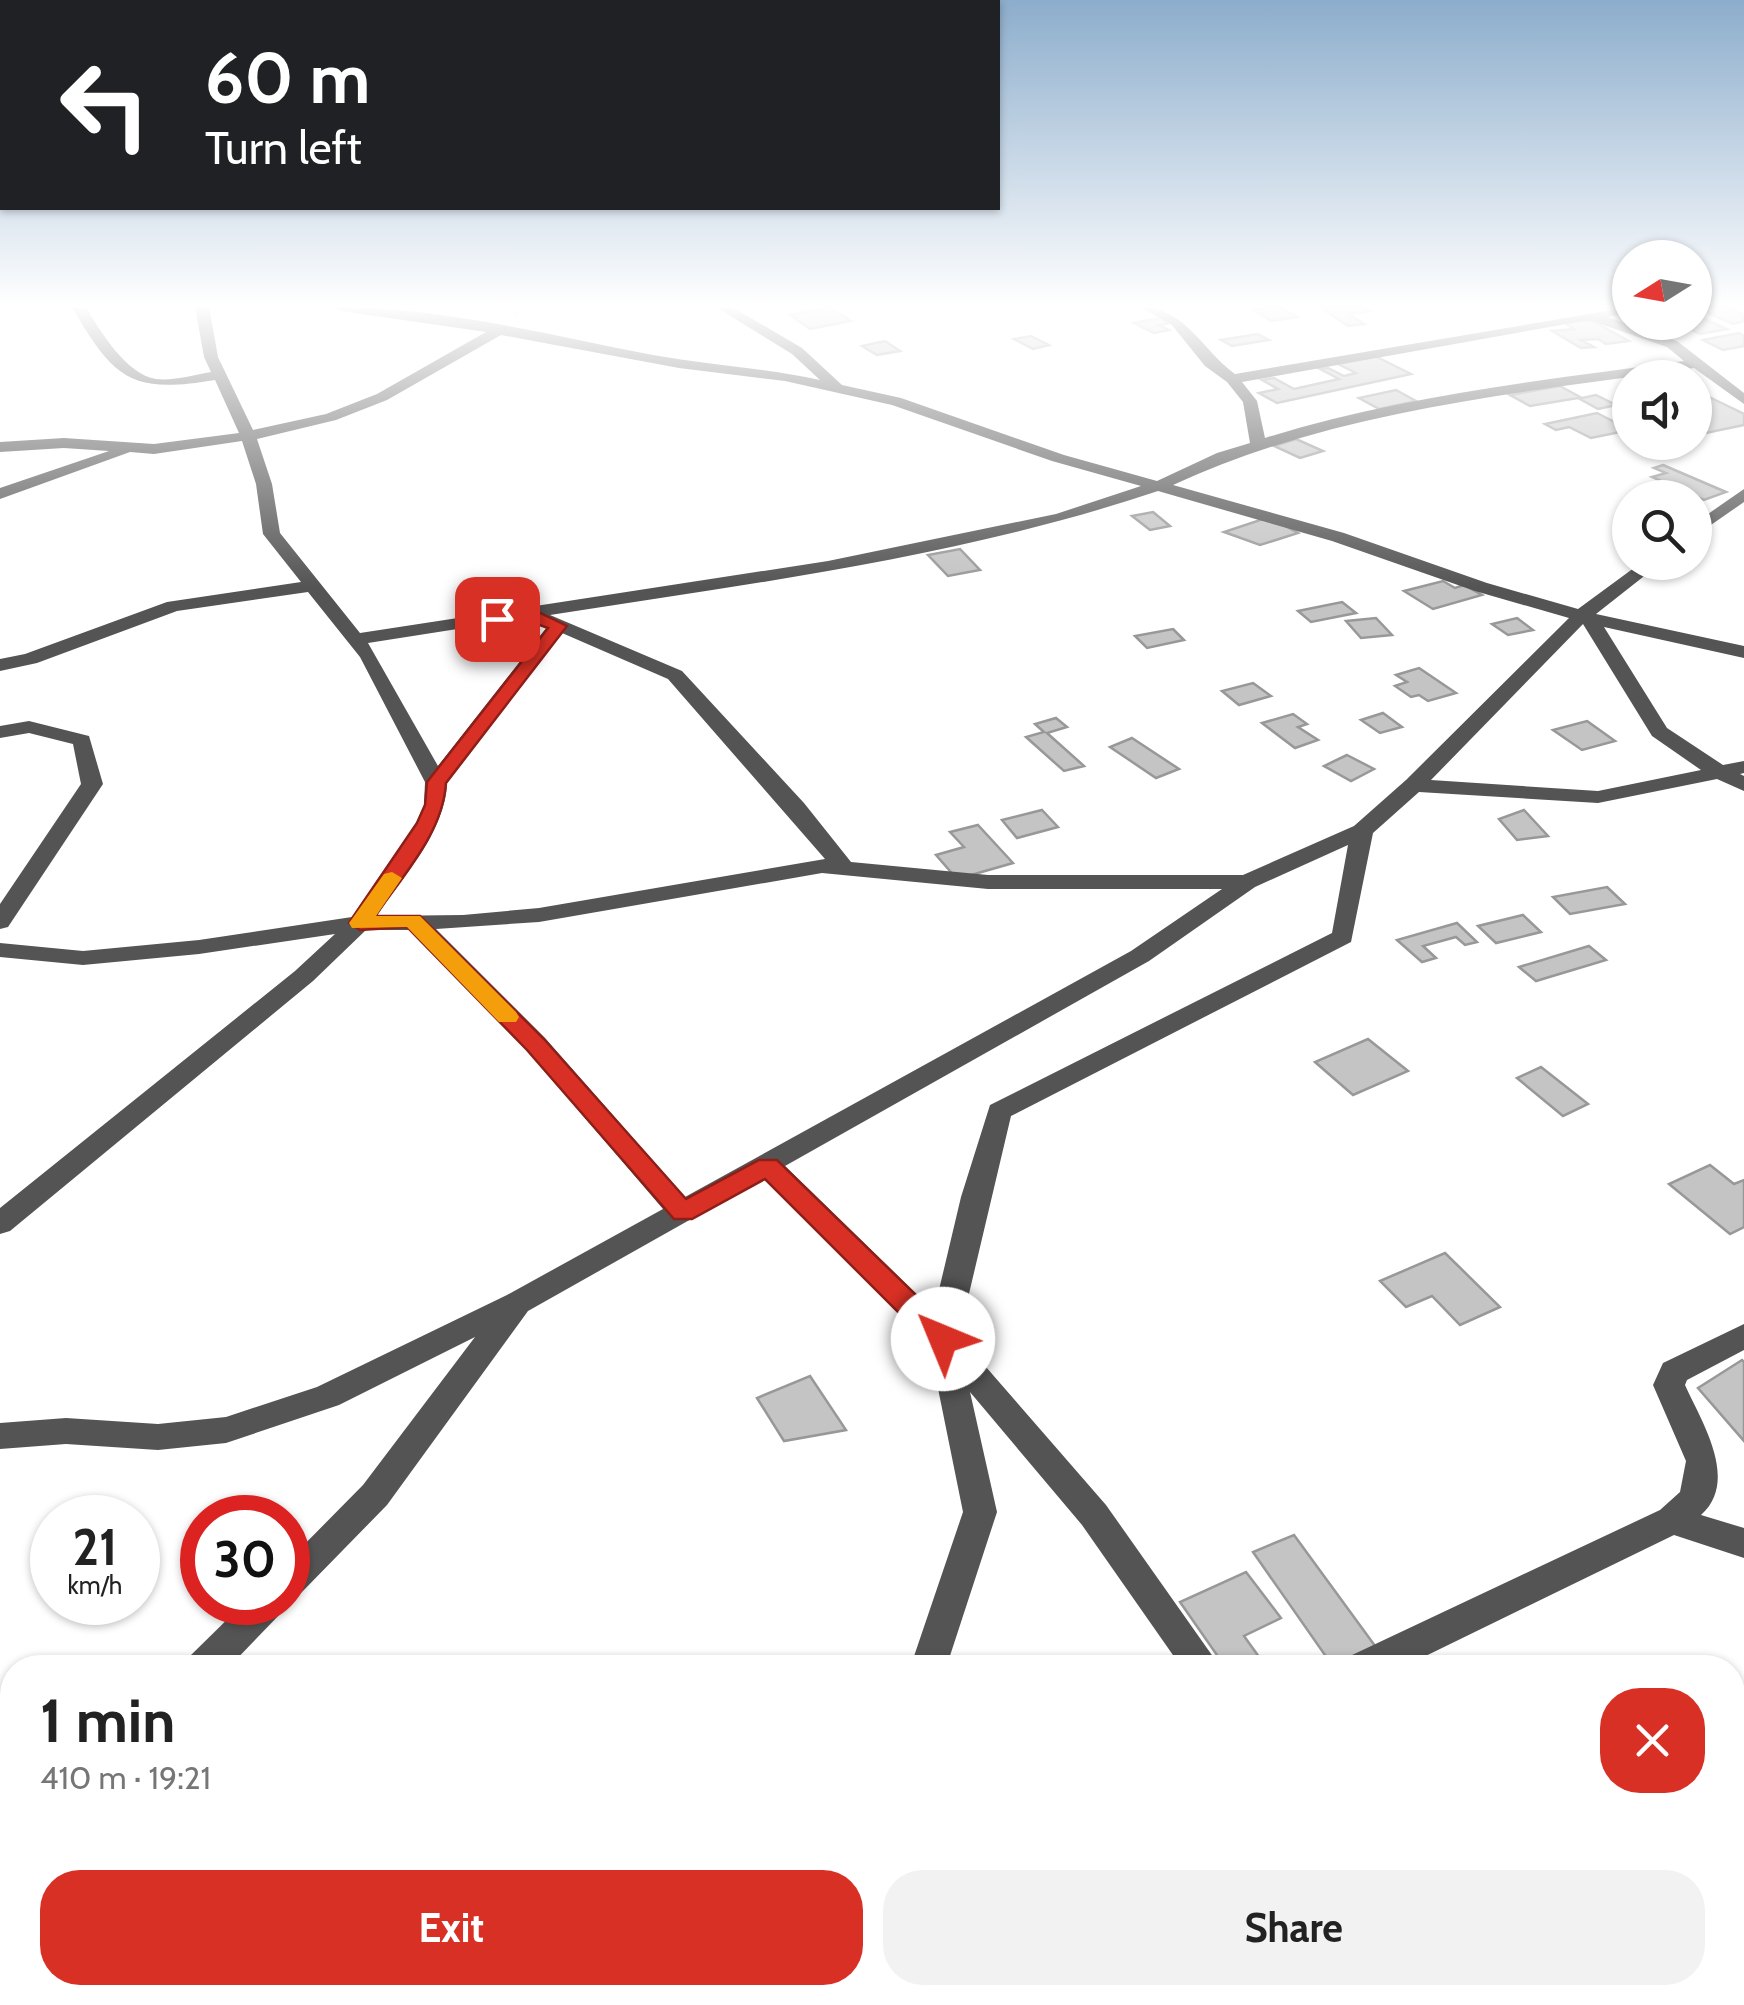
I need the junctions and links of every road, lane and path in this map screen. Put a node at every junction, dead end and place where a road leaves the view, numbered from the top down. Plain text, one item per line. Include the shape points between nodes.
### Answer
1 (232, 401) edge
2 (372, 401) edge
3 (894, 401) edge
4 (1250, 401) edge
5 (1458, 401) edge
6 (248, 436) junction
7 (1258, 444) junction
8 (0, 448) edge
9 (128, 450) junction
10 (1161, 485) junction
11 (0, 494) edge
12 (1744, 494) edge
13 (1712, 518) edge
14 (1631, 580) edge
15 (316, 585) junction
16 (532, 614) junction
17 (1585, 617) junction
18 (558, 626) junction
19 (356, 639) junction
20 (1744, 652) edge
21 (0, 665) edge
22 (0, 732) edge
23 (1744, 767) edge
24 (1719, 772) junction
25 (436, 782) junction
26 (1414, 785) junction
27 (1744, 785) edge
28 (1362, 831) junction
29 (844, 867) junction
30 (1247, 882) junction
31 (413, 920) junction
32 (0, 922) edge
33 (360, 923) junction
34 (0, 950) edge
35 (768, 1166) junction
36 (683, 1213) junction
37 (0, 1224) edge
38 (518, 1303) junction
39 (1744, 1336) edge
40 (943, 1339) junction
41 (0, 1436) edge
42 (1672, 1520) junction
43 (1744, 1543) edge
44 (310, 1560) edge
45 (245, 1625) edge
46 (216, 1655) edge
47 (932, 1655) edge
48 (1194, 1655) edge
49 (1390, 1655) edge

1 - 6 street
2 - 6 street
3 - 10 street via 1058,458
4 - 7 street
5 - 7 street
6 - 9 street
6 - 15 street via 272,534
7 - 10 street
8 - 9 street via 64,443
9 - 11 street
10 - 16 street via 984,535
10 - 17 street
12 - 13 street
14 - 17 street
15 - 19 street
15 - 21 street via 173,606
16 - 18 street
16 - 19 street
17 - 20 street
17 - 24 street via 1659,732
17 - 26 street
18 - 25 street
18 - 29 street via 675,675
19 - 25 street
22 - 32 street via 29,726 82,740 92,784
23 - 24 street
24 - 26 street via 1598,797
24 - 27 street
25 - 33 street via 428,823
26 - 28 street
28 - 30 street
28 - 40 street via 1342,937 999,1111
29 - 30 street via 988,882
29 - 31 street via 539,915
30 - 35 street via 1140,956
31 - 33 street
31 - 36 street via 536,1044
33 - 34 street via 83,958
33 - 37 street
35 - 36 street
35 - 40 street
36 - 38 street
38 - 41 street via 328,1396 226,1430 158,1437 66,1431
38 - 44 street via 374,1495
39 - 42 street via 1674,1372 1668,1386 1702,1461 1696,1499
40 - 47 street via 980,1512
40 - 48 street via 1094,1515
42 - 43 street
42 - 49 street
45 - 46 street

